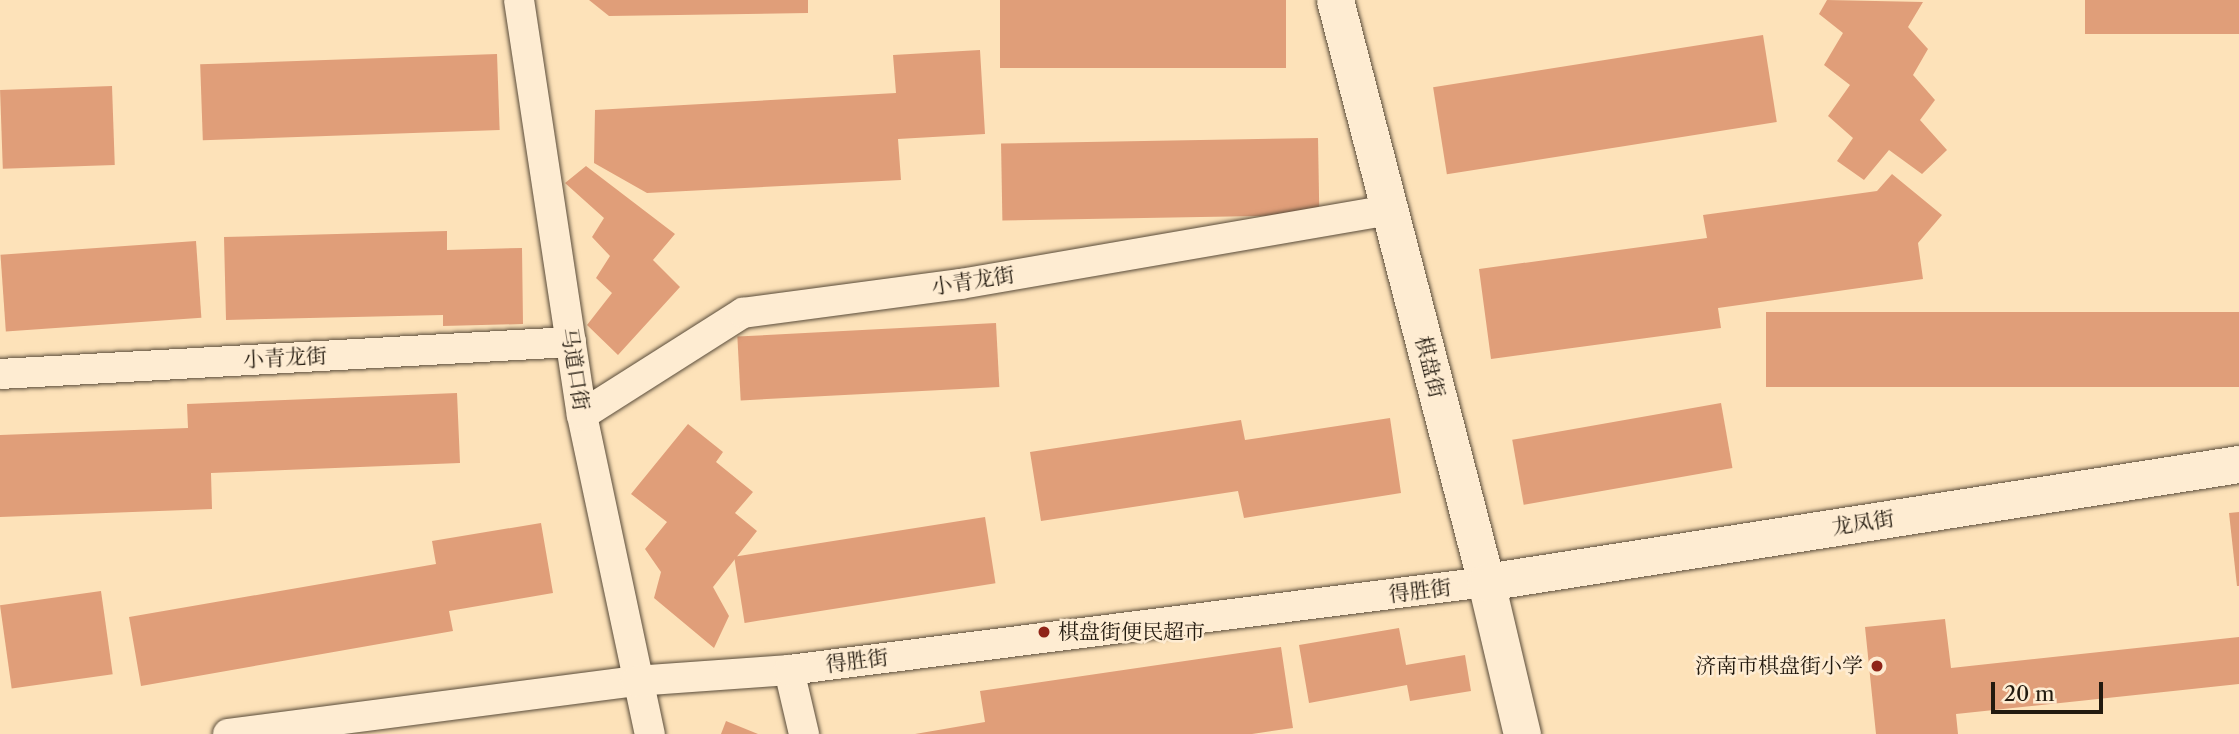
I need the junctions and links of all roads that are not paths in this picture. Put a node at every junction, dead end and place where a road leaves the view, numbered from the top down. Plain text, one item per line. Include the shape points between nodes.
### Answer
1 (519, 0) edge
2 (1335, 0) edge
3 (1390, 210) junction
4 (571, 342) junction
5 (0, 374) edge
6 (582, 415) junction
7 (2239, 464) edge
8 (1486, 583) junction
9 (789, 670) junction
10 (636, 681) junction
11 (228, 734) edge
12 (650, 734) edge
13 (804, 734) edge
14 (1522, 734) edge

1 - 4 street, 马道口街
2 - 3 street, 棋盘街
3 - 6 street, 小青龙街 via 961,284 743,313
3 - 8 street, 棋盘街
4 - 5 street, 小青龙街
4 - 6 street, 马道口街
6 - 10 street, 马道口街
7 - 8 street, 龙凤街
8 - 9 street, 得胜街
8 - 14 street, 棋盘街
9 - 10 street, 得胜街
9 - 13 street
10 - 11 street, 得胜街
10 - 12 street, 马道口街

